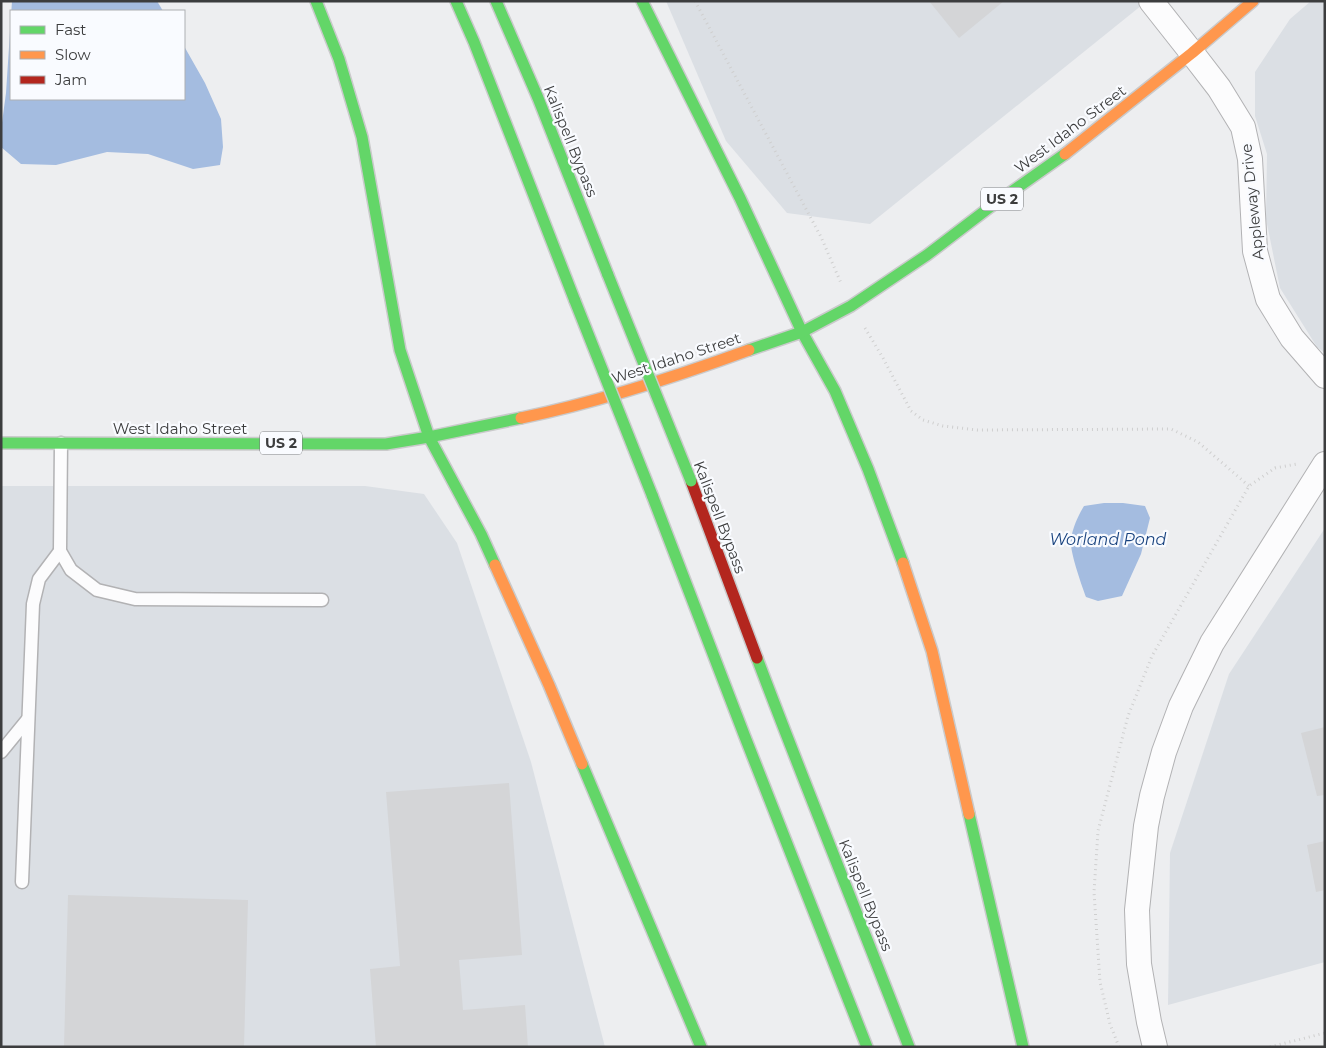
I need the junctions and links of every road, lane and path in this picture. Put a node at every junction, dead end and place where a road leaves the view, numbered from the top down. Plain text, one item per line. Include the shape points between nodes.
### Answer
1 (316, 1) edge
2 (456, 1) edge
3 (496, 1) edge
4 (642, 1) edge
5 (695, 1) edge
6 (1151, 1) edge
7 (1253, 1) edge
8 (1192, 53) junction
9 (852, 306) junction
10 (802, 332) junction
11 (1325, 376) edge
12 (429, 437) junction
13 (1, 443) edge
14 (61, 443) junction
15 (1325, 464) edge
16 (1249, 486) dead end
17 (60, 551) junction
18 (322, 600) dead end
19 (28, 719) junction
20 (1, 752) edge
21 (22, 882) dead end
22 (1325, 1033) edge
23 (701, 1047) edge
24 (867, 1047) edge
25 (909, 1047) edge
26 (1023, 1047) edge
27 (1155, 1047) edge
28 (1270, 1047) edge

1 - 12 highway via 339,59 362,136 400,350
2 - 24 highway, bridge
3 - 25 highway, Kalispell Bypass, bridge via 691,481
4 - 10 highway
5 - 9 path via 821,237
6 - 8 street, Appleway Drive
7 - 8 highway, West Idaho Street / US 2
8 - 9 highway, West Idaho Street / US 2 via 1073,148
8 - 11 street, Appleway Drive via 1243,127 1250,159 1255,251 1268,299 1292,338
9 - 10 highway, West Idaho Street / US 2
9 - 16 path via 911,412 923,420 977,430 1170,429 1198,442
10 - 12 highway, West Idaho Street / US 2 via 694,370 563,409
10 - 26 highway via 835,391 868,469 932,650
12 - 14 highway, West Idaho Street / US 2 via 386,444
12 - 23 highway via 481,534 545,676
13 - 14 highway, West Idaho Street / US 2
14 - 17 lane
15 - 27 street via 1212,643 1181,706 1164,752 1146,826 1137,910 1139,964
17 - 18 lane via 71,570 97,590 134,599
17 - 19 lane via 39,579 32,604
19 - 20 lane
19 - 21 lane
22 - 28 path

